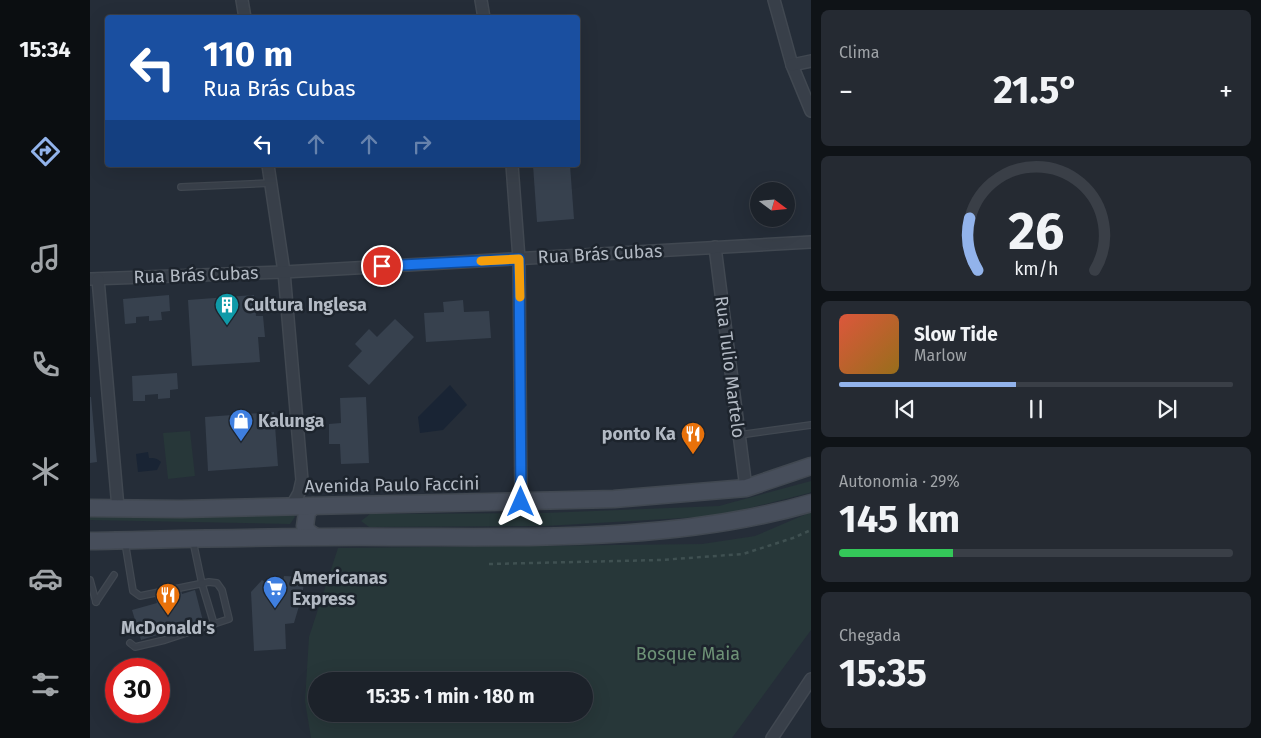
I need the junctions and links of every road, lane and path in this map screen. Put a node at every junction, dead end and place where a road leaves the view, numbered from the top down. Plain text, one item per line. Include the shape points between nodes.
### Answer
1 (242, 0) edge
2 (480, 0) edge
3 (774, 0) edge
4 (244, 15) edge
5 (483, 15) edge
6 (811, 61) edge
7 (792, 65) junction
8 (811, 111) edge
9 (268, 167) edge
10 (512, 167) edge
11 (271, 183) junction
12 (181, 187) dead end
13 (811, 242) edge
14 (715, 247) junction
15 (519, 259) junction
16 (284, 272) junction
17 (94, 279) edge
18 (811, 425) edge
19 (739, 435) junction
20 (811, 466) edge
21 (746, 488) junction
22 (521, 502) junction
23 (811, 503) edge
24 (291, 506) junction
25 (313, 506) junction
26 (90, 508) edge
27 (118, 508) junction
28 (811, 530) edge
29 (314, 536) junction
30 (193, 539) junction
31 (125, 540) junction
32 (90, 541) edge
33 (489, 564) dead end
34 (114, 575) dead end
35 (90, 580) edge
36 (202, 584) junction
37 (214, 624) junction
38 (130, 644) dead end
39 (811, 679) edge
40 (772, 738) edge

1 - 4 street
2 - 5 street
3 - 7 street
6 - 7 street
7 - 8 street
9 - 11 street
10 - 15 street
11 - 12 lane
11 - 16 street
13 - 14 street, Rua Brás Cubas
14 - 15 street, Rua Brás Cubas
14 - 19 street, Rua Tulio Martelo
15 - 16 street, Rua Brás Cubas
15 - 22 street
16 - 17 street, Rua Brás Cubas
16 - 24 street via 302,480
17 - 27 street
18 - 19 lane
19 - 21 street, Rua Tulio Martelo
20 - 21 main road, Avenida Paulo Faccini
21 - 22 main road, Avenida Paulo Faccini via 614,499
22 - 25 main road, Avenida Paulo Faccini
23 - 29 main road via 749,518 654,532 497,537
24 - 25 main road, Avenida Paulo Faccini
24 - 27 main road, Avenida Paulo Faccini
25 - 29 main road via 304,526
26 - 27 main road, Avenida Paulo Faccini
28 - 33 path via 743,554 661,560
29 - 30 main road
30 - 31 main road
30 - 36 lane
31 - 32 main road
31 - 36 lane via 134,591 140,596
34 - 35 lane via 96,602
36 - 37 lane
36 - 37 lane via 217,583 222,590 229,619
37 - 38 lane via 143,646
39 - 40 street

